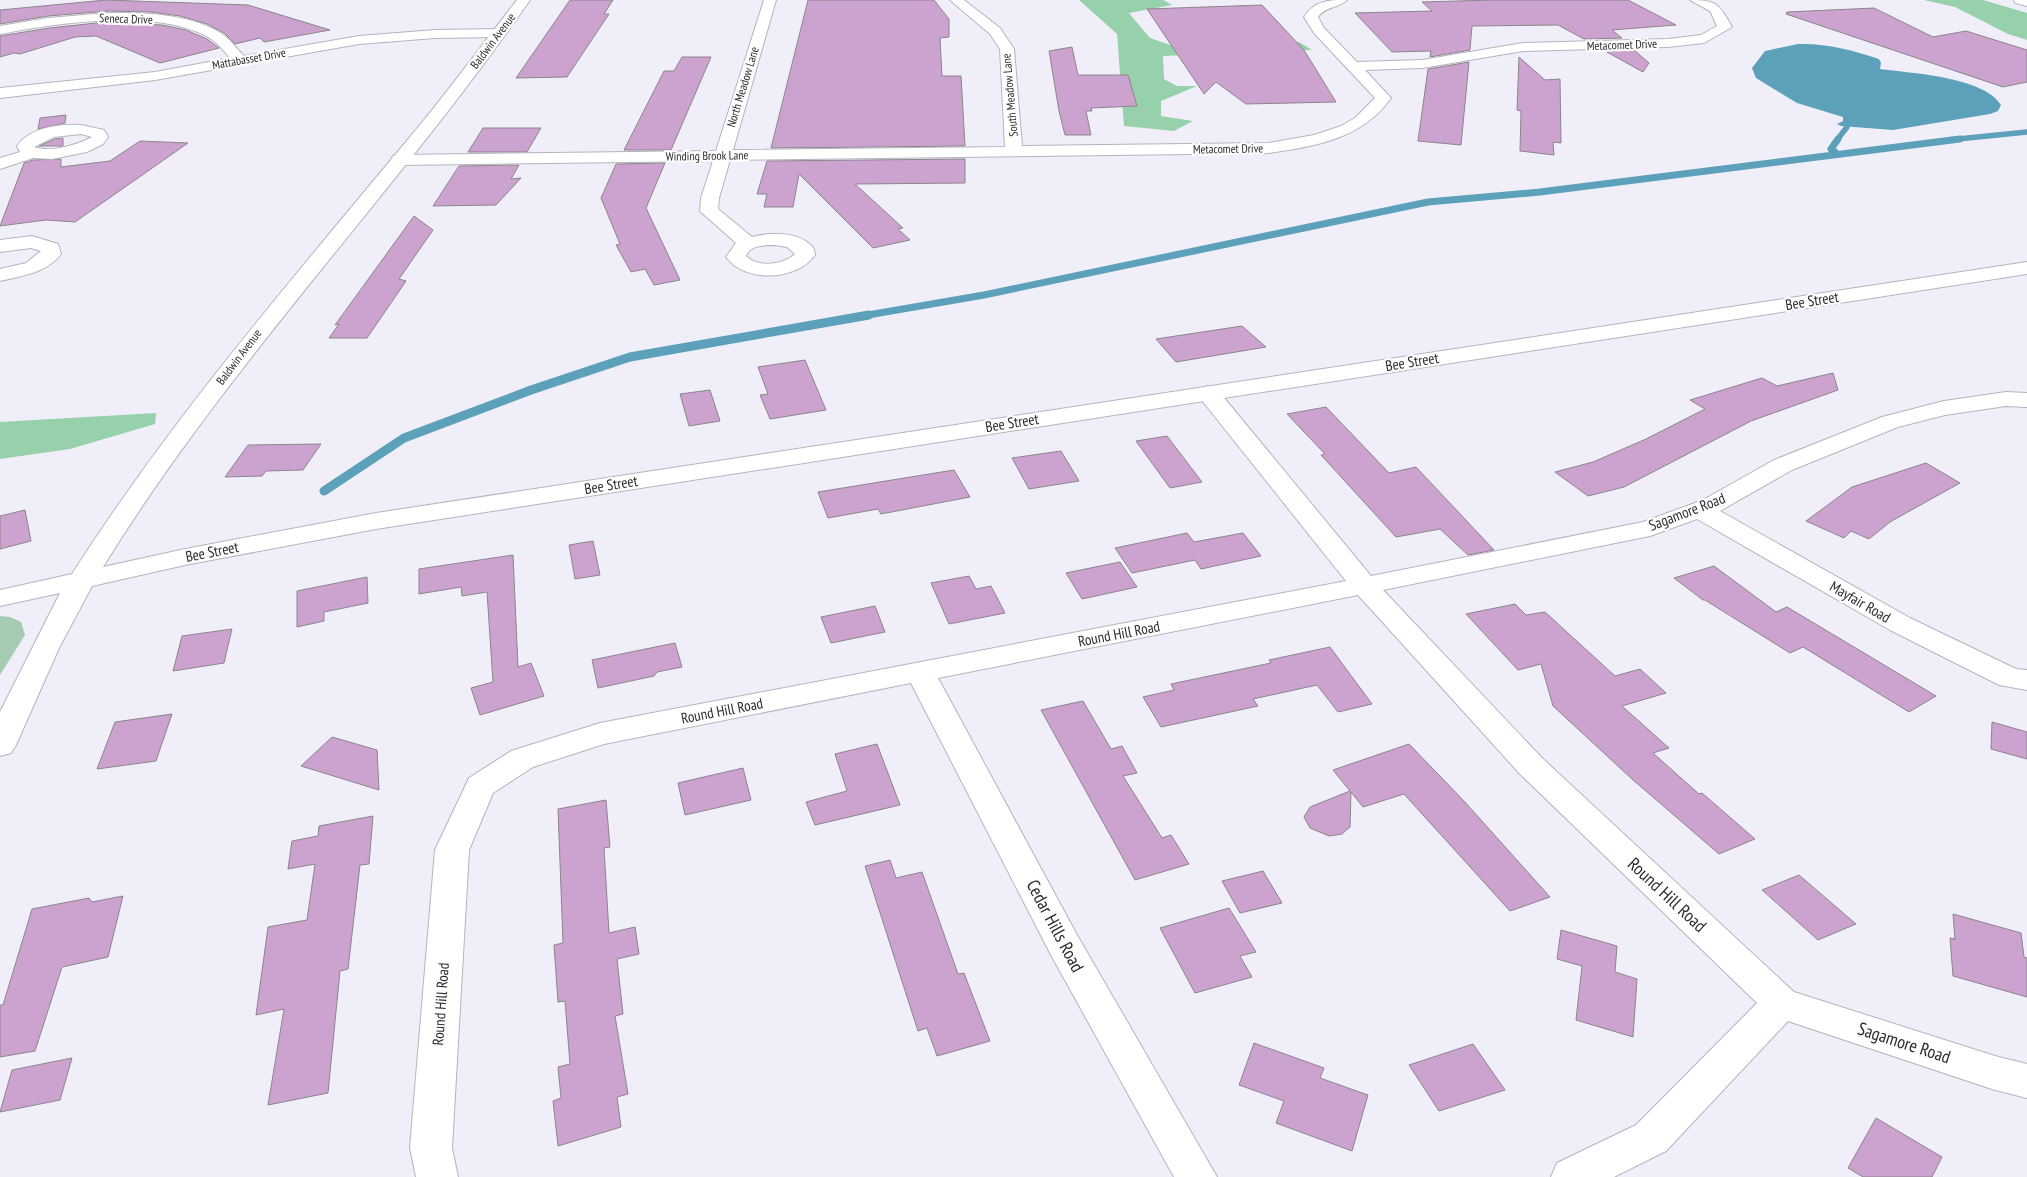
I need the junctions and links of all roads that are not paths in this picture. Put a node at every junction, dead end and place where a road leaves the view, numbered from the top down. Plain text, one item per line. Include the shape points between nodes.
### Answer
1 (524, 0) edge
2 (770, 0) edge
3 (956, 0) edge
4 (1341, 0) edge
5 (1696, 0) edge
6 (2020, 0) edge
7 (2027, 2) edge
8 (0, 30) edge
9 (498, 33) junction
10 (241, 60) junction
11 (1354, 66) junction
12 (0, 93) edge
13 (1014, 152) junction
14 (32, 153) dead end
15 (722, 156) junction
16 (400, 160) junction
17 (0, 164) edge
18 (749, 244) dead end
19 (0, 246) edge
20 (2027, 268) edge
21 (0, 275) edge
22 (1208, 393) junction
23 (2027, 400) edge
24 (1700, 510) junction
25 (82, 580) junction
26 (1364, 586) junction
27 (0, 598) edge
28 (920, 672) junction
29 (2027, 680) edge
30 (0, 744) edge
31 (1781, 1003) junction
32 (2027, 1081) edge
33 (437, 1177) edge
34 (1196, 1177) edge
35 (1572, 1177) edge

1 - 9 main road, Baldwin Avenue
2 - 15 main road, North Meadow Lane
3 - 13 main road, South Meadow Lane via 995,31 1007,49
4 - 11 main road, Metacomet Drive via 1314,10 1312,17 1319,30
5 - 11 main road, Metacomet Drive via 1715,8 1726,27 1704,39 1668,43 1523,47 1422,64
6 - 7 main road
8 - 10 main road, Seneca Drive via 40,22 97,18 179,22 214,34
9 - 10 main road, Mattabasset Drive via 359,40
9 - 16 main road, Baldwin Avenue
10 - 12 main road, Mattabasset Drive via 106,83
11 - 13 main road, Metacomet Drive via 1383,98 1374,113 1350,128 1317,141 1269,148
13 - 15 main road, Winding Brook Lane
14 - 17 main road
15 - 16 main road, Winding Brook Lane
15 - 18 main road, North Meadow Lane via 709,210
16 - 25 main road, Baldwin Avenue via 231,366 150,475
19 - 21 main road via 38,243 51,248 51,254 33,266
20 - 22 main road, Bee Street
22 - 25 main road, Bee Street via 376,521
22 - 26 main road, Round Hill Road
23 - 24 main road, Sagamore Road via 2006,399 1944,408 1890,422 1783,466
24 - 26 main road, Sagamore Road via 1650,528
24 - 29 main road, Mayfair Road via 1900,624 2010,678
25 - 27 main road, Bee Street
25 - 30 main road, Baldwin Avenue via 60,616
26 - 28 main road, Round Hill Road
26 - 31 main road, Round Hill Road via 1531,766
28 - 33 main road, Round Hill Road via 600,734 522,759 480,786 452,850 430,1148
28 - 34 main road, Cedar Hills Road via 1064,945
31 - 32 main road, Sagamore Road
31 - 35 main road via 1651,1138

